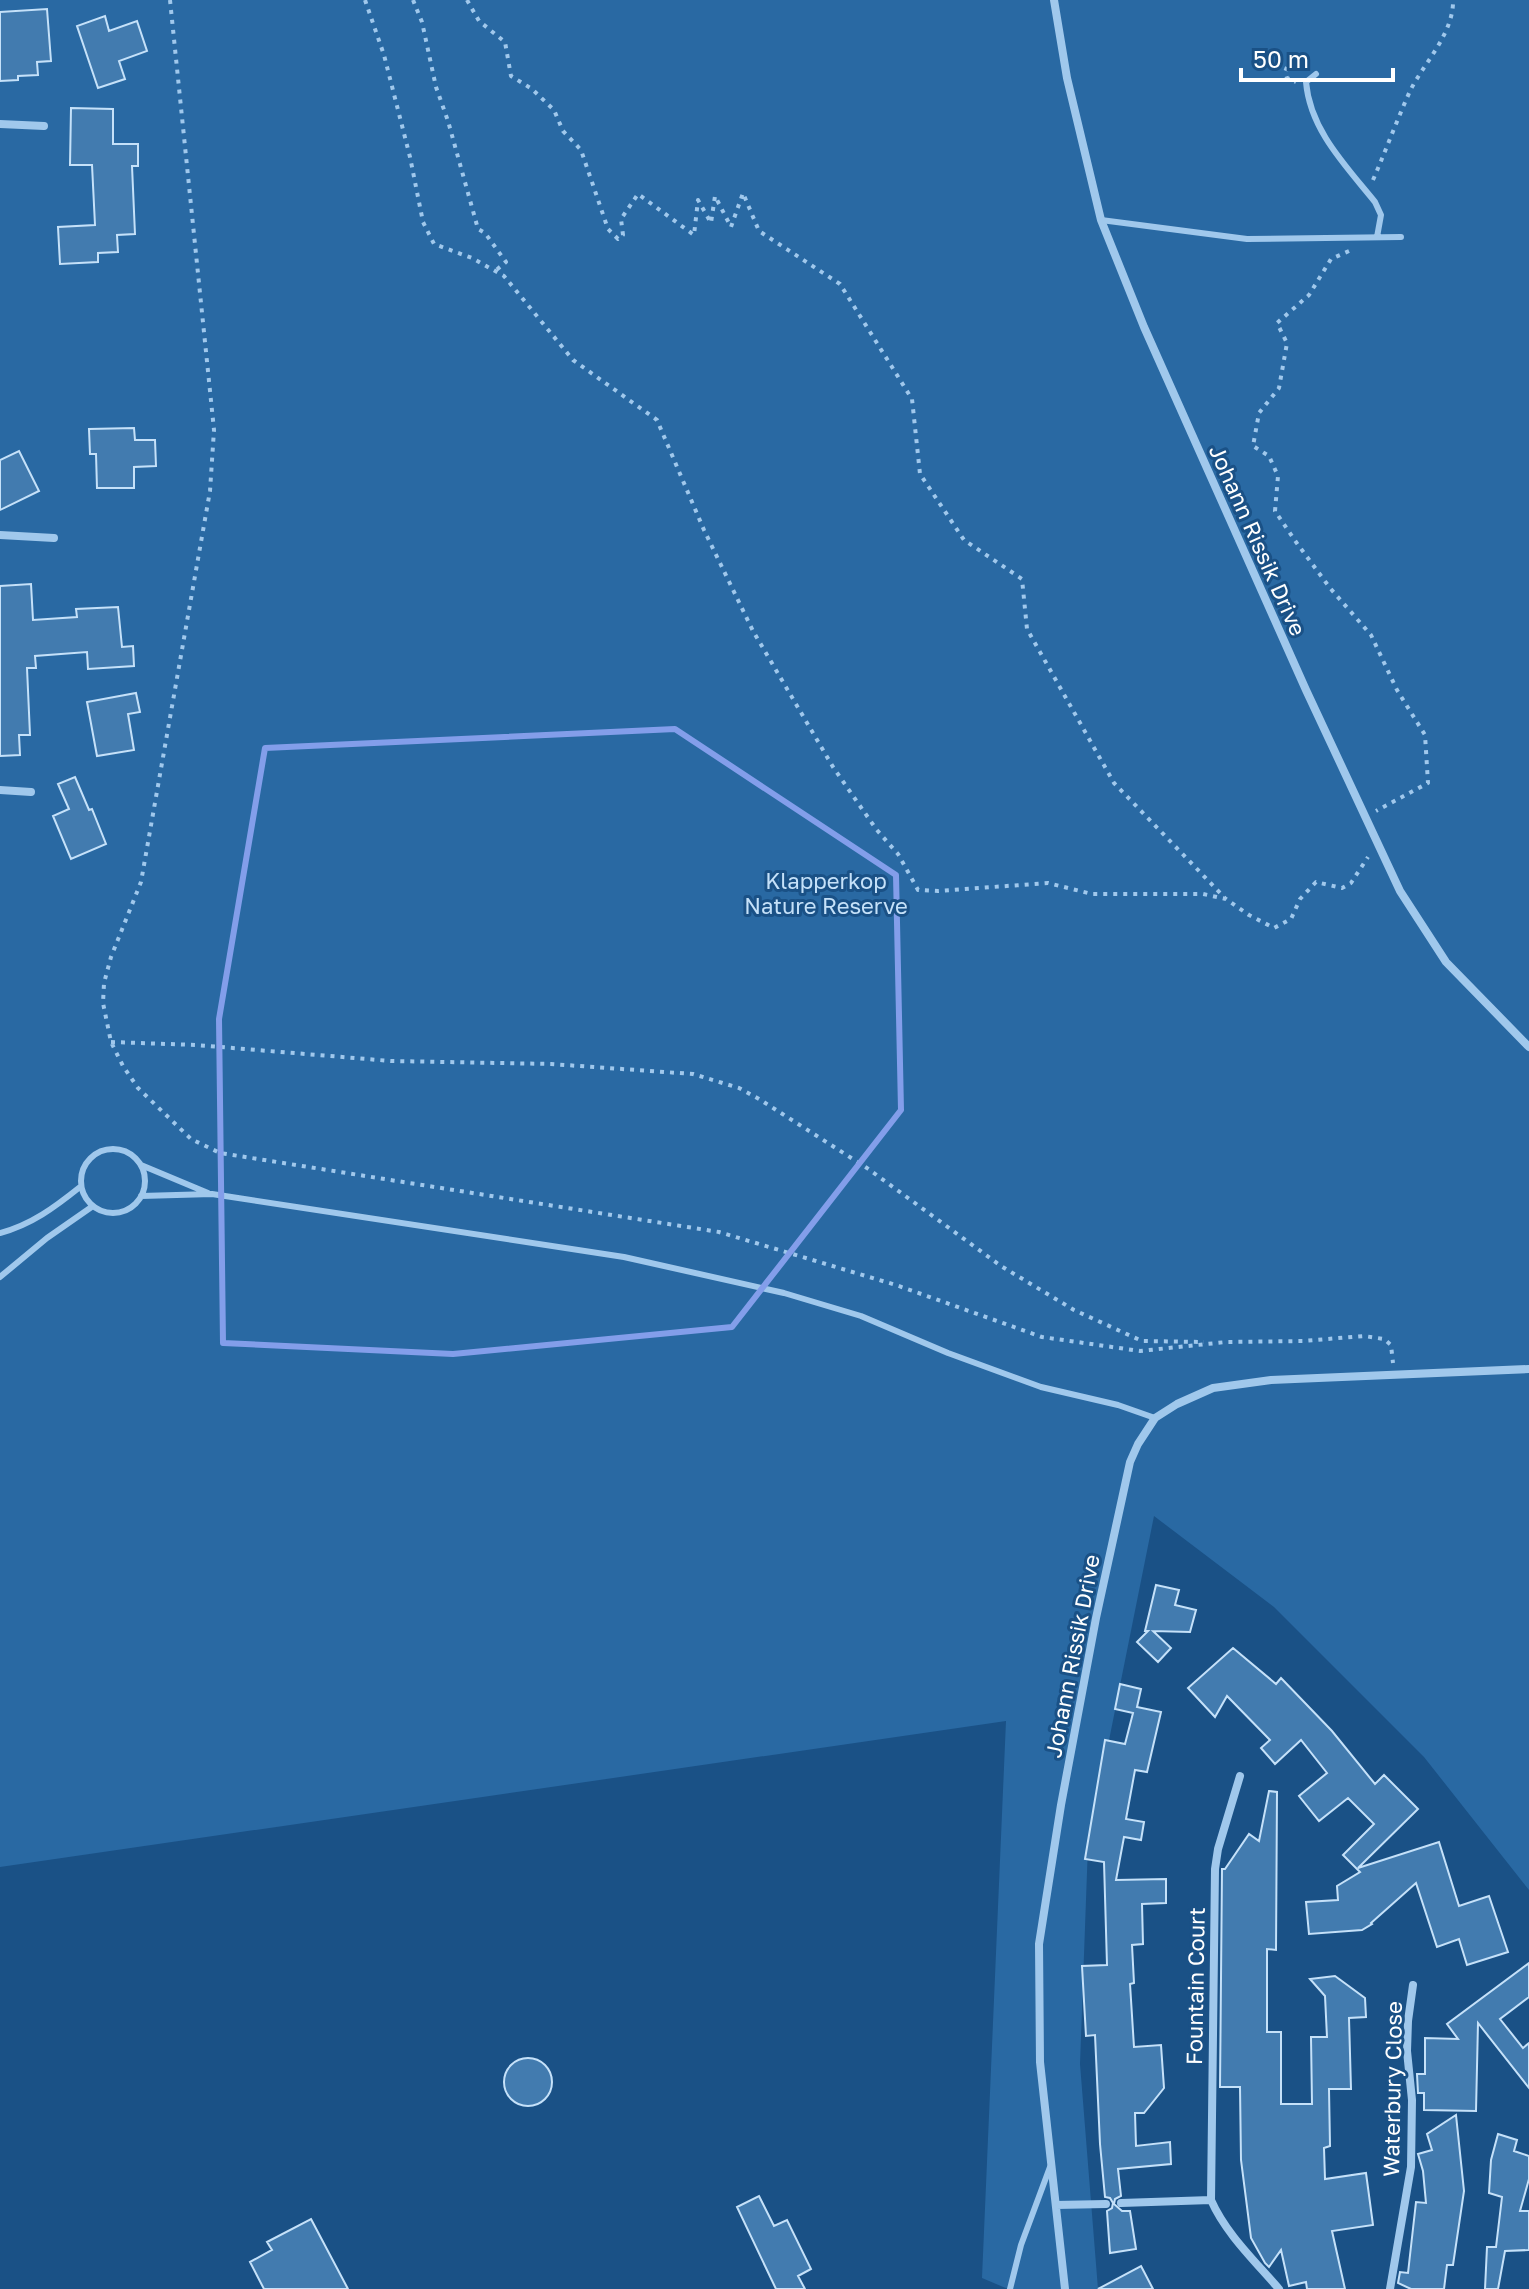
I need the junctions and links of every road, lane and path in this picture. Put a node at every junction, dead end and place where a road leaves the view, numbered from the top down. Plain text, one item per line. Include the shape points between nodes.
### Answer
1 (170, 0) edge
2 (365, 0) edge
3 (413, 0) edge
4 (467, 0) edge
5 (1054, 0) edge
6 (1453, 0) edge
7 (1316, 74) dead end
8 (0, 124) edge
9 (44, 126) dead end
10 (1368, 193) junction
11 (1101, 220) junction
12 (1377, 237) junction
13 (1401, 237) dead end
14 (495, 271) junction
15 (0, 535) edge
16 (54, 538) dead end
17 (0, 790) edge
18 (31, 792) dead end
19 (1377, 844) junction
20 (1226, 899) junction
21 (111, 1042) junction
22 (1529, 1047) edge
23 (141, 1165) junction
24 (80, 1187) junction
25 (212, 1194) junction
26 (141, 1196) junction
27 (93, 1206) junction
28 (0, 1233) edge
29 (0, 1277) edge
30 (1226, 1342) junction
31 (1529, 1369) edge
32 (1393, 1375) junction
33 (1155, 1418) junction
34 (1240, 1776) dead end
35 (1413, 1985) dead end
36 (1051, 2162) junction
37 (1211, 2200) junction
38 (1121, 2203) dead end
39 (1106, 2204) dead end
40 (1056, 2205) junction
41 (1010, 2289) edge
42 (1065, 2289) edge
43 (1279, 2289) edge
44 (1390, 2289) edge

1 - 21 path via 214,430 210,491 141,882 104,983
2 - 14 path via 384,55 423,222 434,244
3 - 14 path via 478,229 506,262
4 - 20 path via 479,21 505,42 511,76 554,110 563,131 581,150 608,229 618,239 623,235 621,219 638,194 694,235 698,200 711,223 715,196 731,227 743,193 759,231 840,284 912,399 920,474 964,540 1022,579 1027,629 1114,783
5 - 11 street, Johann Rissik Drive
6 - 10 path via 1448,26 1411,90
7 - 10 lane via 1306,82 1311,110
8 - 9 street
10 - 12 lane via 1381,215
11 - 12 lane via 1247,239
11 - 19 street, Johann Rissik Drive
12 - 13 lane
12 - 19 path via 1331,259 1309,295 1277,323 1287,343 1279,388 1259,413 1253,446 1269,456 1278,476 1275,511 1371,635 1425,735 1428,783 1376,810 1384,834
14 - 20 path via 573,360 657,420 753,631 833,767 898,854 918,890 1048,883 1092,894 1203,894
15 - 16 street
17 - 18 street
19 - 20 path via 1351,883 1342,888 1316,882 1291,919 1274,928
19 - 22 street, Johann Rissik Drive via 1446,962
21 - 30 path via 150,1101 191,1139 220,1153 719,1232 896,1285 1042,1337 1140,1351
21 - 30 path via 693,1074 739,1088 771,1106 1001,1266 1074,1310 1142,1341
23 - 24 lane via 124,1151 102,1150 86,1164
23 - 25 lane
23 - 26 lane
24 - 27 lane
24 - 28 lane via 51,1210
25 - 26 lane
25 - 33 lane via 624,1257 784,1293 861,1316 1041,1387
26 - 27 lane via 124,1211
27 - 29 lane
30 - 32 path via 1384,1339 1391,1345
31 - 32 street
32 - 33 street via 1213,1388
33 - 36 street, Johann Rissik Drive via 1130,1462 1064,1789 1039,1944 1040,2062
34 - 37 street, Fountain Court via 1215,1869
35 - 44 street, Waterbury Close via 1407,2051 1411,2167
36 - 40 street, Johann Rissik Drive
36 - 41 lane
37 - 38 street
37 - 43 street via 1217,2215
39 - 40 street
40 - 42 street, Johann Rissik Drive

